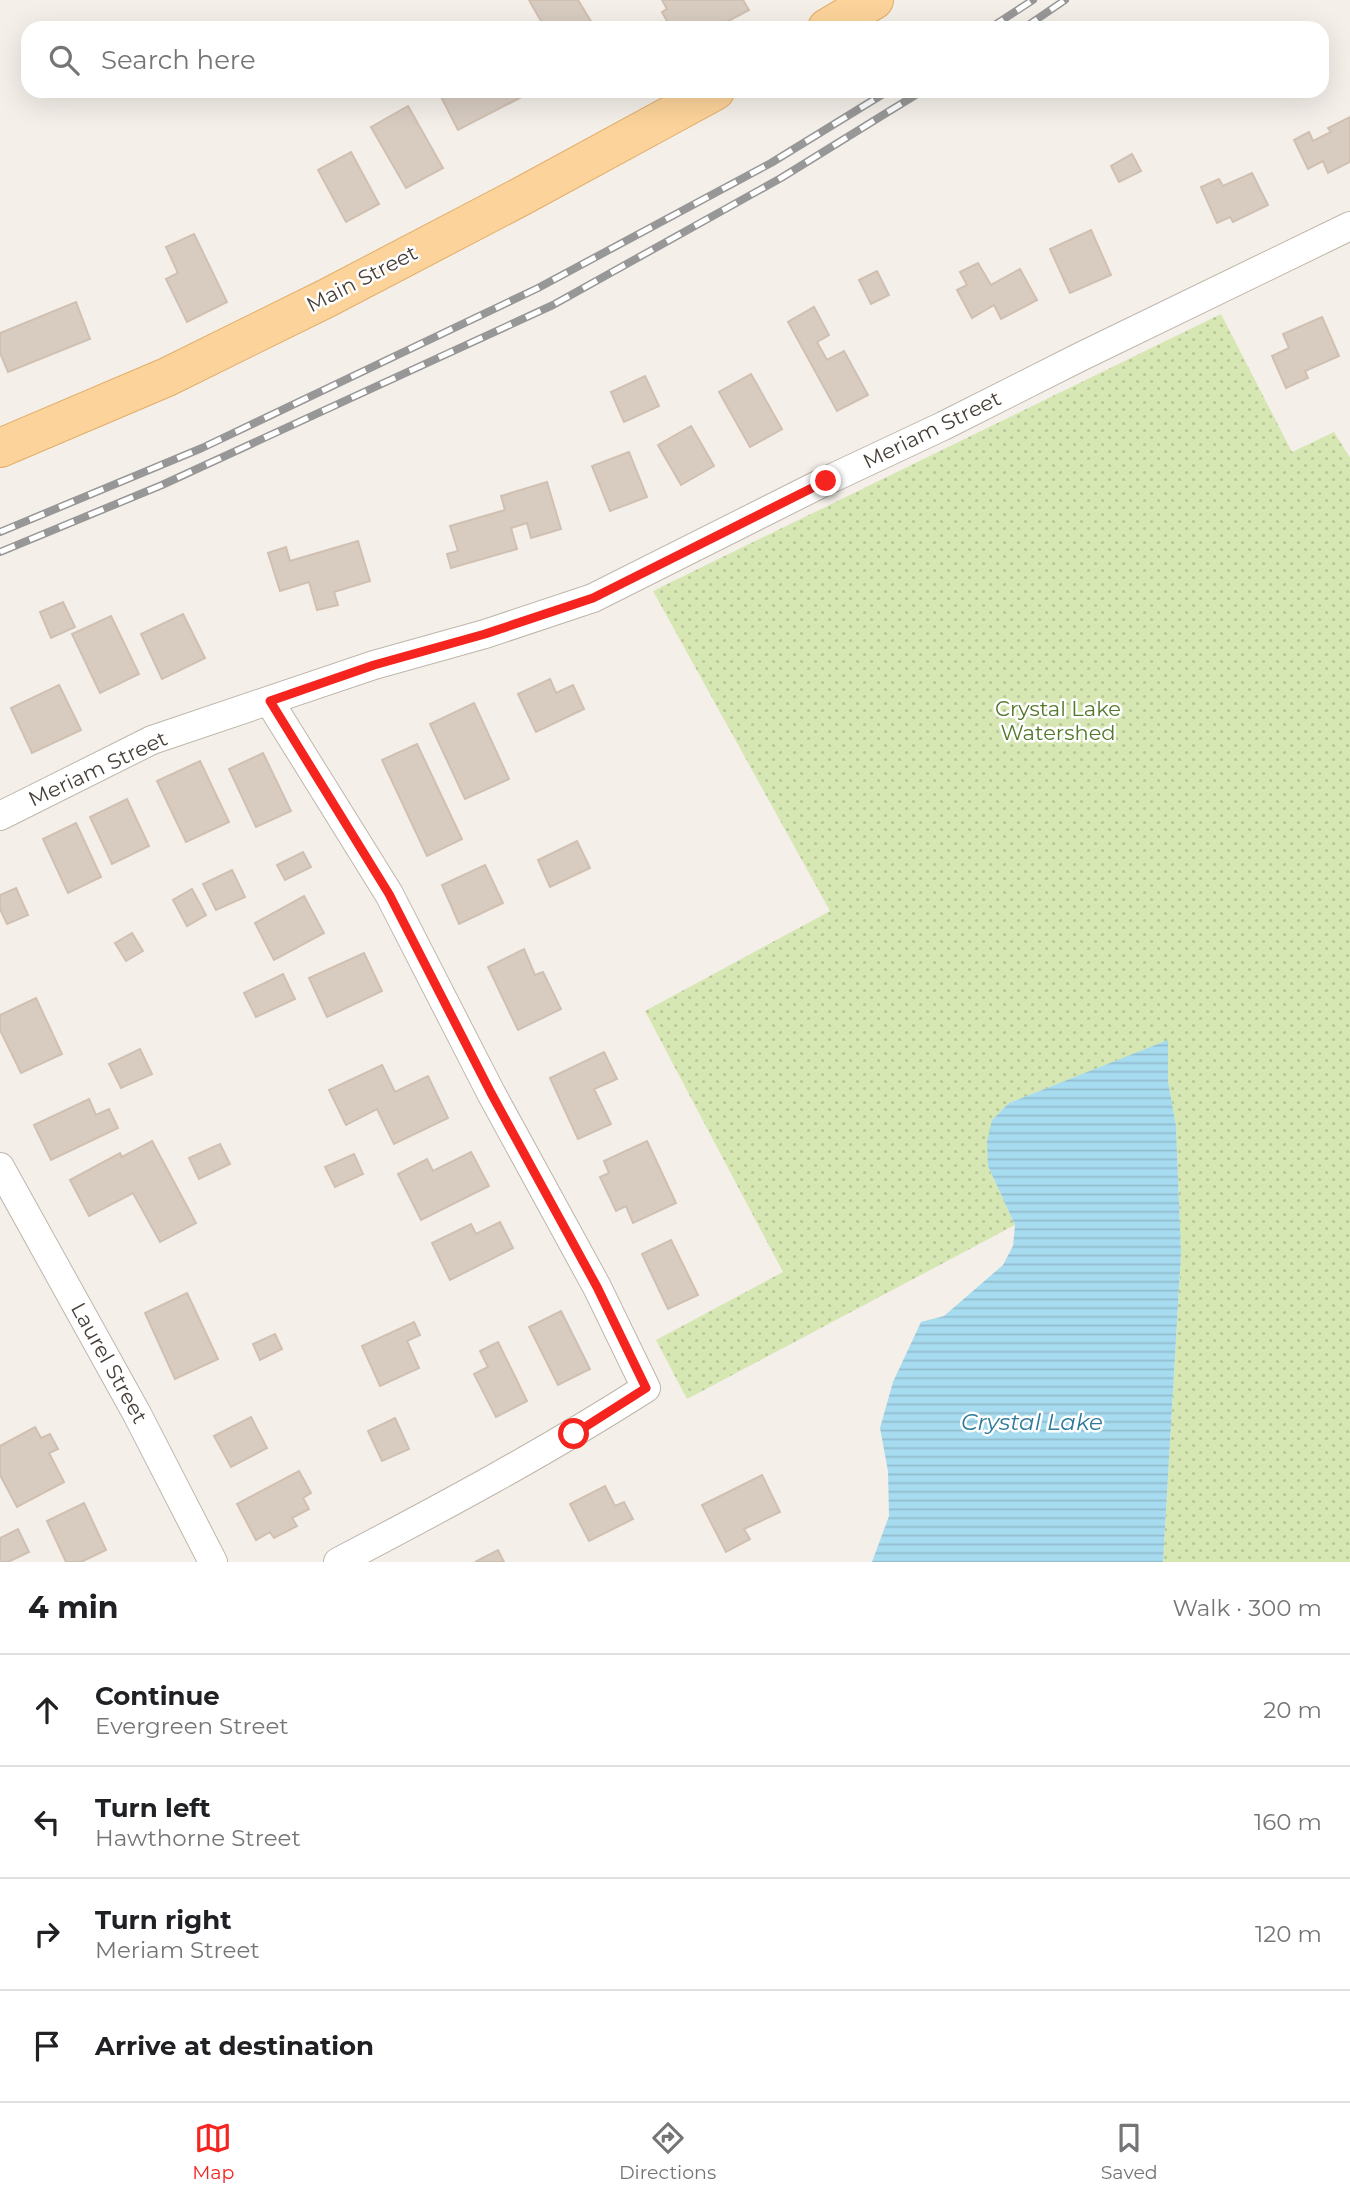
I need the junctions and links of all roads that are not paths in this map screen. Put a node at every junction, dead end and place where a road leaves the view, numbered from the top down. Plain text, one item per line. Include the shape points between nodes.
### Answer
1 (874, 0) edge
2 (839, 21) edge
3 (702, 98) edge
4 (1350, 226) edge
5 (0, 448) edge
6 (270, 701) junction
7 (0, 816) edge
8 (0, 1167) edge
9 (213, 1562) edge
10 (338, 1562) edge

1 - 2 main road
3 - 5 main road, Main Street via 327,298 167,377
4 - 6 street, Meriam Street via 593,598
6 - 7 street, Meriam Street via 152,740
6 - 10 street via 389,894 646,1388 494,1480
8 - 9 street, Laurel Street

